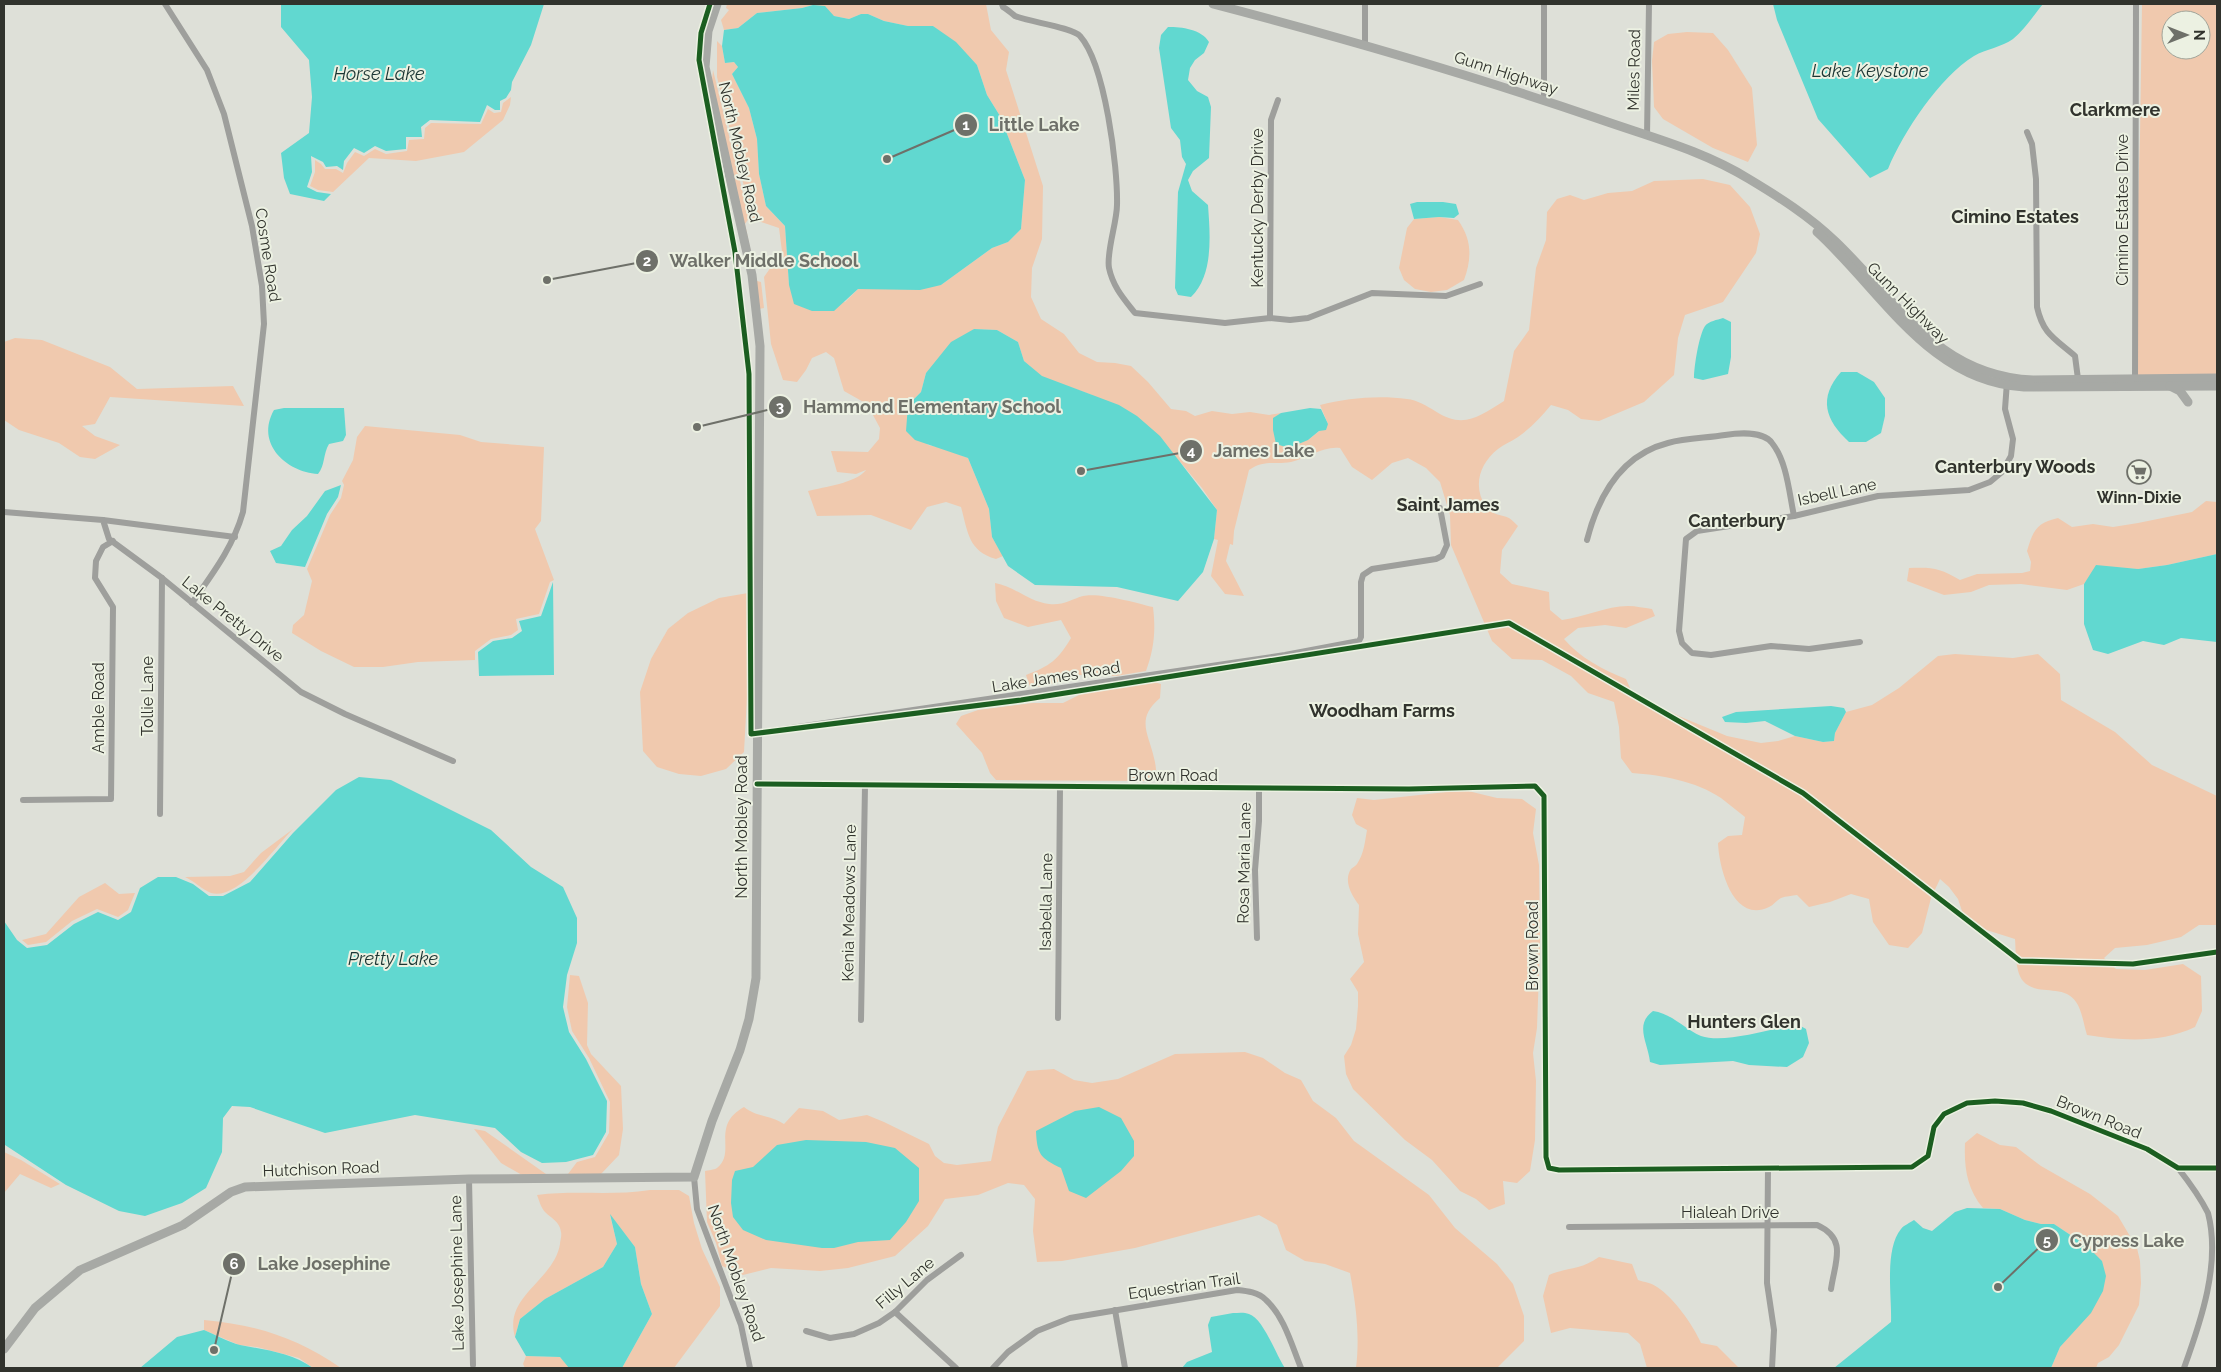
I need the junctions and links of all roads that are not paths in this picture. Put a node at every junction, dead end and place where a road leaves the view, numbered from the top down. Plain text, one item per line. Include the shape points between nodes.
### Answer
1 (165, 4) edge
2 (717, 4) edge
3 (1002, 4) edge
4 (1213, 4) edge
5 (1365, 4) edge
6 (1544, 4) edge
7 (1649, 4) edge
8 (2136, 4) edge
9 (1365, 44) junction
10 (1278, 100) dead end
11 (1544, 100) junction
12 (2027, 132) dead end
13 (1647, 136) junction
14 (1480, 284) dead end
15 (1270, 318) junction
16 (2217, 378) edge
17 (2078, 379) junction
18 (2007, 382) junction
19 (2135, 382) junction
20 (2170, 386) junction
21 (2217, 386) edge
22 (2188, 402) dead end
23 (1440, 508) dead end
24 (4, 512) edge
25 (1794, 516) junction
26 (104, 520) junction
27 (235, 537) junction
28 (1587, 540) dead end
29 (114, 541) junction
30 (162, 578) junction
31 (192, 603) junction
32 (1860, 642) dead end
33 (757, 733) junction
34 (453, 761) dead end
35 (756, 784) junction
36 (865, 786) junction
37 (1060, 787) junction
38 (1259, 788) junction
39 (23, 800) dead end
40 (160, 814) dead end
41 (1257, 938) dead end
42 (1058, 1018) dead end
43 (861, 1020) dead end
44 (1768, 1168) junction
45 (2178, 1168) junction
46 (2217, 1168) edge
47 (694, 1177) junction
48 (469, 1179) junction
49 (1768, 1226) junction
50 (1569, 1227) dead end
51 (961, 1255) dead end
52 (1831, 1289) dead end
53 (1115, 1310) junction
54 (896, 1312) junction
55 (806, 1332) dead end
56 (4, 1350) edge
57 (473, 1365) dead end
58 (750, 1368) edge
59 (956, 1368) edge
60 (993, 1368) edge
61 (1125, 1368) edge
62 (1301, 1368) edge
63 (1772, 1368) edge
64 (2184, 1368) edge

1 - 27 street, Cosme Road via 207,70 224,114 252,226 262,286 264,324 243,512
2 - 33 street, North Mobley Road via 708,31 705,66 752,275 760,346
3 - 15 street via 1015,16 1078,34 1086,45 1110,120 1116,172 1117,206 1108,266 1115,288 1135,313 1225,323
4 - 9 street, Gunn Highway
5 - 9 street
6 - 11 street
7 - 13 street, Miles Road
8 - 19 street, Cimino Estates Drive
9 - 11 street, Gunn Highway
10 - 15 street, Kentucky Derby Drive via 1271,120
11 - 13 street, Gunn Highway
12 - 17 street via 2032,144 2036,179 2037,306 2040,322 2046,332 2075,356
13 - 18 street, Gunn Highway via 1723,164 1780,198 1936,354 1980,379
14 - 15 street via 1446,296 1372,293 1308,318
16 - 19 street, Gunn Highway
17 - 18 street, Gunn Highway
17 - 19 street, Gunn Highway
18 - 19 street, Gunn Highway
18 - 25 street, Isbell Lane via 2006,409 2013,439 2011,456 2002,472 1990,482 1969,490 1878,496
19 - 20 street, Gunn Highway
20 - 21 street, Gunn Highway
20 - 22 street via 2180,391
23 - 33 street, Lake James Road via 1447,544 1442,556 1372,569 1363,575 1359,641 1226,664
24 - 26 street
25 - 28 street via 1781,458 1771,441 1750,433 1731,434 1669,442 1639,456 1605,492 1594,514
25 - 32 street, Isbell Lane via 1697,531 1686,539 1679,631 1682,643 1692,653 1711,655 1771,646 1809,649
26 - 27 street
26 - 29 street, Lake Pretty Drive via 108,539
27 - 31 street, Cosme Road via 227,554
29 - 30 street, Lake Pretty Drive
29 - 39 street, Amble Road via 103,547 96,561 95,578 113,607 111,799
30 - 31 street, Lake Pretty Drive
30 - 40 street, Tollie Lane
31 - 34 street, Lake Pretty Drive via 301,692
33 - 35 street, North Mobley Road
35 - 36 street, Brown Road
35 - 47 street, North Mobley Road via 756,978 740,1050
36 - 37 street, Brown Road
36 - 43 street, Kenia Meadows Lane
37 - 38 street, Brown Road
37 - 42 street, Isabella Lane
38 - 41 street, Rosa Maria Lane via 1255,870
38 - 44 street, Brown Road via 1535,786 1544,796 1546,1157 1549,1168
44 - 45 street, Brown Road via 1912,1167 1928,1156 1934,1127 1944,1114 1967,1103 1995,1101 2023,1103 2051,1111 2147,1150
44 - 49 street
45 - 46 street
45 - 64 street via 2208,1213 2217,1245 2209,1300
47 - 48 street, Hutchison Road
47 - 58 street, North Mobley Road via 697,1209 741,1325
48 - 56 street, Hutchison Road via 245,1187 231,1192 183,1225 80,1270 35,1308
48 - 57 street, Lake Josephine Lane
49 - 50 street, Hialeah Drive
49 - 52 street, Hialeah Drive via 1817,1225 1830,1231 1838,1246
49 - 63 street via 1767,1283 1774,1330
51 - 54 street, Filly Lane via 927,1280
53 - 60 street, Equestrian Trail via 1070,1318 1037,1331 1008,1352
53 - 61 street, Equestrian Trail
53 - 62 street, Equestrian Trail via 1237,1290 1252,1292 1265,1299 1276,1312
54 - 55 street, Filly Lane via 854,1334 830,1338
54 - 59 street

